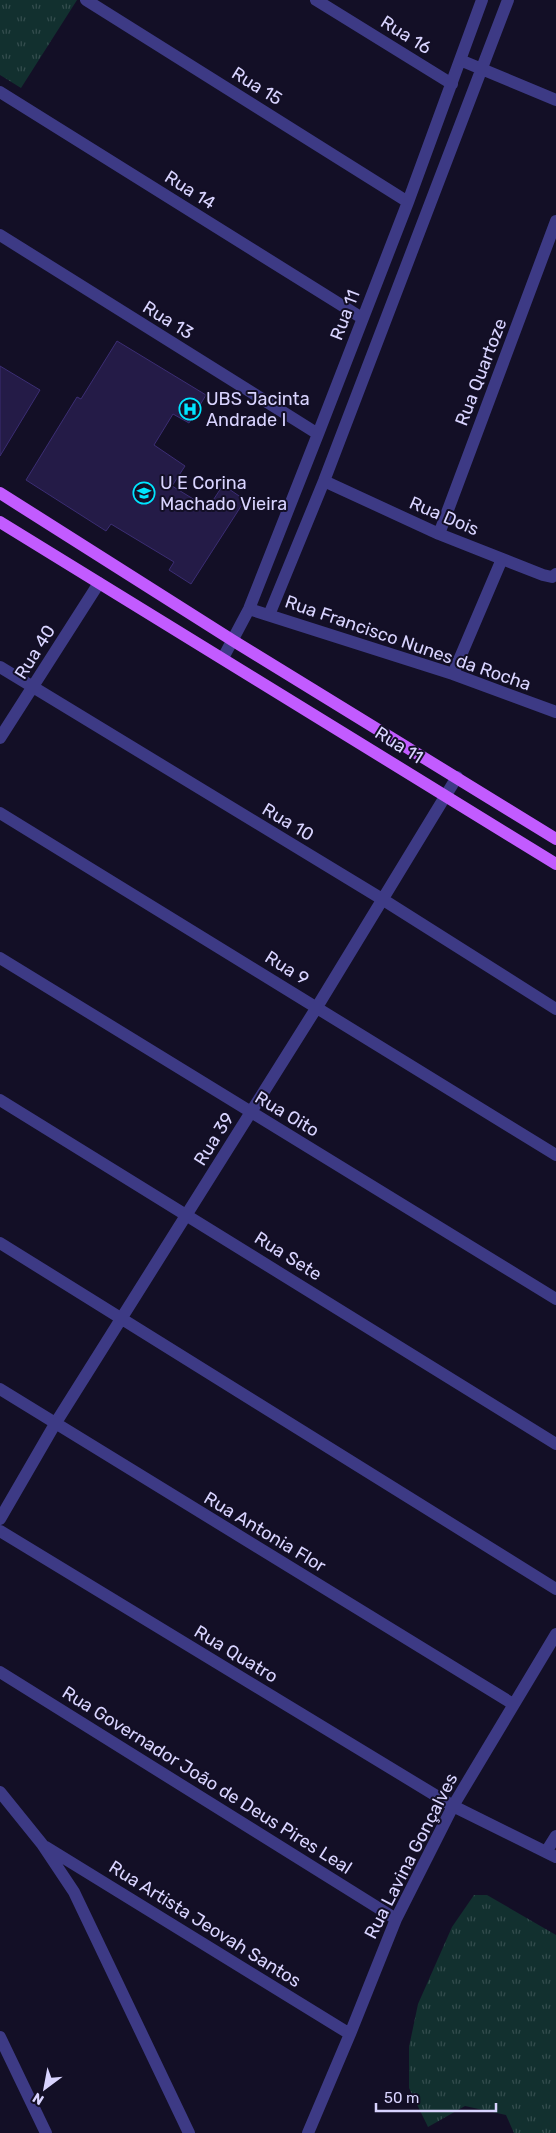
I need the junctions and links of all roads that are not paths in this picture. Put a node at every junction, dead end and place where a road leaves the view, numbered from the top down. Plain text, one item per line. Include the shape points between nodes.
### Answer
1 (86, 0) edge
2 (316, 0) edge
3 (482, 0) edge
4 (508, 0) edge
5 (460, 60) junction
6 (482, 69) junction
7 (452, 84) junction
8 (0, 92) edge
9 (556, 100) edge
10 (408, 202) junction
11 (556, 221) edge
12 (0, 235) edge
13 (362, 318) junction
14 (318, 434) junction
15 (324, 481) junction
16 (0, 493) edge
17 (0, 522) edge
18 (439, 534) junction
19 (502, 559) junction
20 (554, 576) edge
21 (99, 583) junction
22 (249, 609) junction
23 (269, 615) junction
24 (232, 640) junction
25 (223, 658) junction
26 (0, 667) edge
27 (453, 674) junction
28 (34, 688) junction
29 (556, 712) edge
30 (0, 738) edge
31 (457, 777) junction
32 (447, 795) junction
33 (0, 812) edge
34 (556, 839) edge
35 (556, 864) edge
36 (382, 899) junction
37 (0, 958) edge
38 (317, 1007) junction
39 (556, 1009) edge
40 (0, 1100) edge
41 (251, 1112) junction
42 (556, 1155) edge
43 (187, 1214) junction
44 (0, 1243) edge
45 (556, 1299) edge
46 (122, 1318) junction
47 (0, 1389) edge
48 (55, 1424) junction
49 (556, 1444) edge
50 (0, 1519) edge
51 (0, 1531) edge
52 (556, 1590) edge
53 (556, 1634) edge
54 (0, 1672) edge
55 (513, 1704) junction
56 (0, 1792) edge
57 (453, 1806) junction
58 (556, 1836) edge
59 (42, 1844) junction
60 (551, 1854) edge
61 (396, 1919) junction
62 (350, 2034) junction
63 (0, 2037) edge
64 (46, 2133) edge
65 (189, 2133) edge
66 (308, 2133) edge

1 - 10 street, Rua 15
2 - 7 street, Rua 16
3 - 5 street, Rua 11
4 - 6 street
5 - 6 street
5 - 7 street, Rua 11
6 - 9 street
6 - 15 street
7 - 10 street, Rua 11
8 - 13 street, Rua 14
10 - 13 street, Rua 11
11 - 18 street, Rua Quartoze
12 - 14 street, Rua 13
13 - 14 street, Rua 11
14 - 22 street, Rua 11
15 - 18 street, Rua Dois
15 - 23 street
16 - 24 main road, Rua 11
17 - 21 main road, Rua 11
18 - 19 street, Rua Dois
19 - 20 street, Rua Dois
19 - 27 street
21 - 25 main road, Rua 11
21 - 28 street, Rua 40
22 - 23 street, Rua Francisco Nunes da Rocha
22 - 24 street, Rua 11
23 - 27 street, Rua Francisco Nunes da Rocha
24 - 25 street, Rua 11
24 - 31 main road, Rua 11
25 - 32 main road, Rua 11
26 - 28 street, Rua 10
27 - 29 street, Rua Francisco Nunes da Rocha
28 - 30 street, Rua 40
28 - 36 street, Rua 10
31 - 32 street, Rua 39
31 - 34 main road, Rua 11
32 - 35 main road, Rua 11
32 - 36 street, Rua 39
33 - 38 street, Rua 9
36 - 38 street, Rua 39
36 - 39 street, Rua 10
37 - 41 street, Rua Oito
38 - 41 street, Rua 39
38 - 42 street, Rua 9
40 - 43 street, Rua Sete
41 - 43 street, Rua 39
41 - 45 street, Rua Oito
43 - 46 street, Rua 39
43 - 49 street, Rua Sete
44 - 46 street
46 - 48 street, Rua 39
46 - 52 street
47 - 48 street, Rua Antonia Flor
48 - 50 street, Rua 39
48 - 55 street, Rua Antonia Flor
51 - 57 street, Rua Quatro
53 - 55 street, Rua Lavina Gonçalves
54 - 61 street, Rua Governador João de Deus Pires Leal
55 - 57 street, Rua Lavina Gonçalves
56 - 59 street
57 - 60 street, Rua Quatro
57 - 61 street, Rua Lavina Gonçalves
58 - 60 street
59 - 62 street, Rua Artista Jeovah Santos
59 - 65 street via 74,1892
61 - 62 street, Rua Lavina Gonçalves
62 - 66 street, Rua Lavina Gonçalves
63 - 64 street

